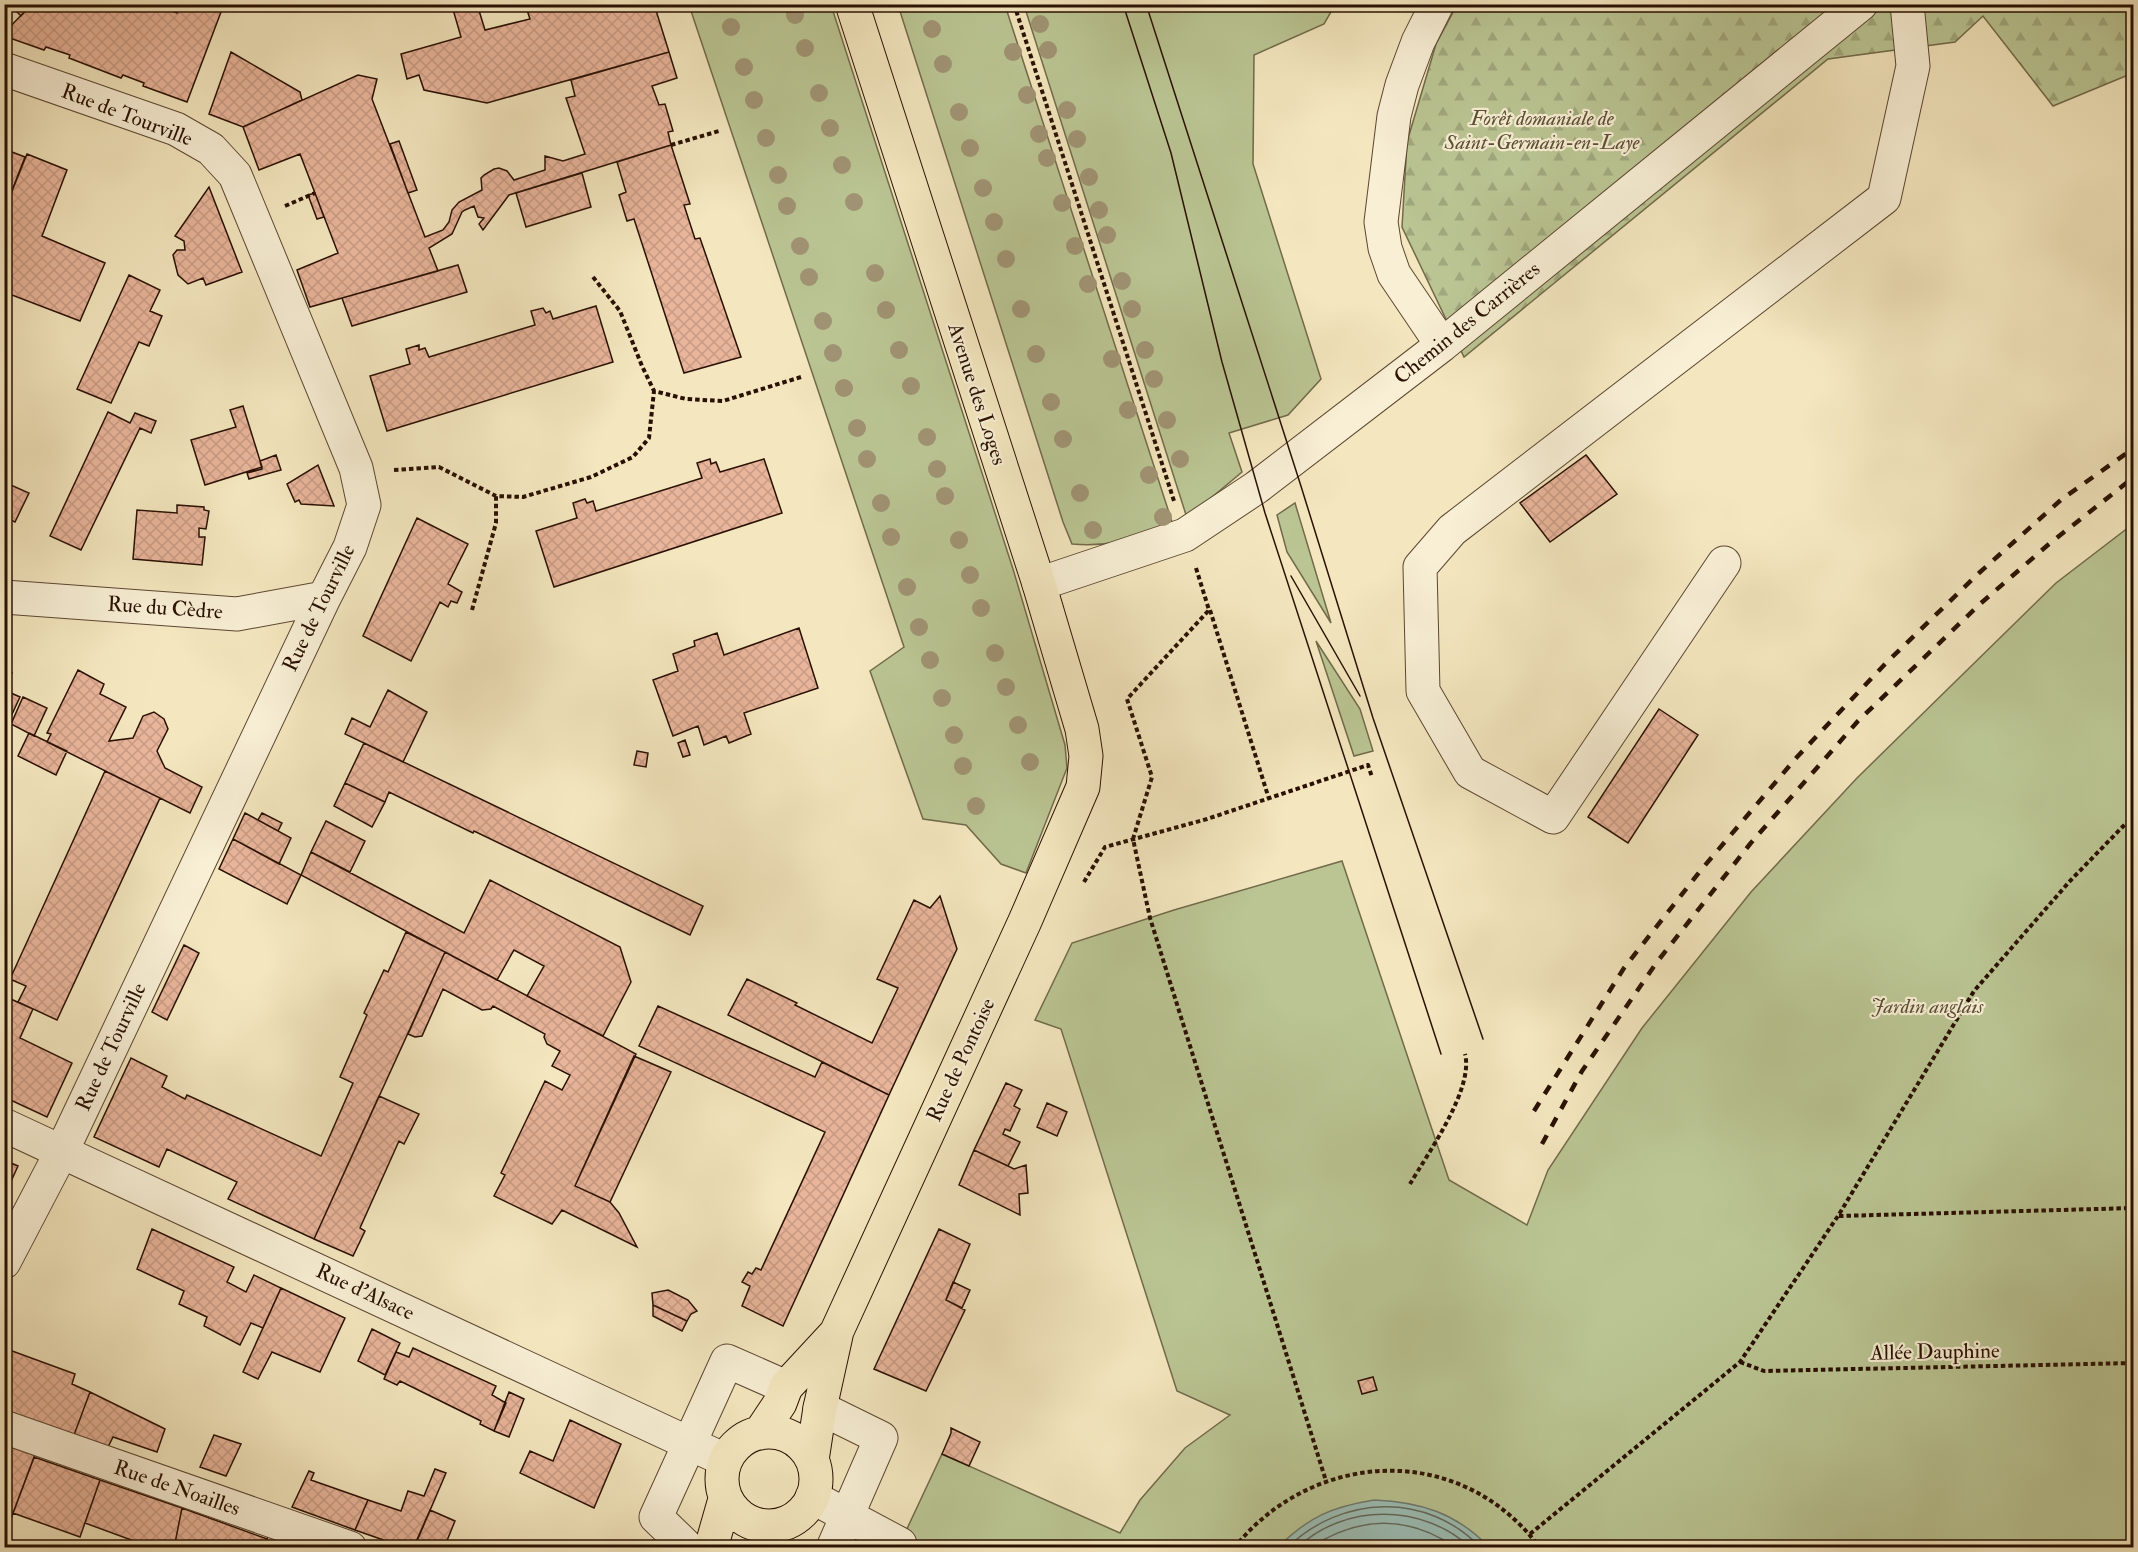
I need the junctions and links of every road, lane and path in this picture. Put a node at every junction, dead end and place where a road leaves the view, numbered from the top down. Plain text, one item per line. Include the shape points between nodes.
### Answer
1 (852, 4) edge
2 (1014, 4) edge
3 (1437, 4) edge
4 (1861, 4) edge
5 (1906, 4) edge
6 (4, 69) edge
7 (719, 130) dead end
8 (671, 145) dead end
9 (592, 277) dead end
10 (1442, 345) junction
11 (801, 377) dead end
12 (654, 391) junction
13 (358, 476) junction
14 (496, 496) junction
15 (1185, 535) junction
16 (1724, 563) dead end
17 (1039, 584) junction
18 (4, 597) edge
19 (324, 598) junction
20 (472, 610) dead end
21 (1209, 610) junction
22 (1372, 777) dead end
23 (1083, 787) joint
24 (1269, 799) junction
25 (2133, 815) edge
26 (1133, 839) junction
27 (1465, 1054) dead end
28 (4, 1125) edge
29 (62, 1151) junction
30 (1410, 1184) dead end
31 (2133, 1208) edge
32 (1838, 1215) junction
33 (4, 1262) edge
34 (837, 1331) junction
35 (1740, 1362) junction
36 (2133, 1363) edge
37 (786, 1388) junction
38 (820, 1408) junction
39 (4, 1427) edge
40 (760, 1433) junction
41 (690, 1443) junction
42 (725, 1460) junction
43 (812, 1460) junction
44 (1326, 1481) junction
45 (812, 1497) junction
46 (725, 1499) junction
47 (847, 1515) junction
48 (1530, 1534) junction
49 (778, 1535) edge
50 (900, 1544) dead end
51 (350, 1548) edge
52 (688, 1548) edge
53 (711, 1548) edge
54 (832, 1548) edge
55 (1234, 1548) edge
56 (1540, 1548) edge

1 - 17 main road, Avenue des Loges
2 - 15 path
3 - 10 street via 1418,42 1394,116 1381,222 1394,274
4 - 10 street, Chemin des Carrières
5 - 16 street via 1913,66 1884,198 1452,530 1420,567 1423,691 1470,772 1553,817
6 - 13 street, Rue de Tourville via 176,129 211,149 235,175
7 - 8 path
9 - 12 path via 620,311
10 - 15 street, Chemin des Carrières via 1257,487
11 - 12 path via 723,401 686,399
12 - 14 path via 649,438 633,457 591,477 523,497
13 - 14 path via 402,468 438,467
13 - 19 street, Rue de Tourville via 364,505 350,547
14 - 20 path via 496,524
15 - 17 street, Chemin des Carrières
15 - 21 path
17 - 23 main road, Avenue des Loges via 1082,729 1086,756
18 - 19 street, Rue du Cèdre via 237,614
19 - 29 street, Rue de Tourville
21 - 24 path
21 - 26 path via 1127,699 1152,777
22 - 24 path via 1368,765
23 - 34 main road, Rue de Pontoise
24 - 26 path
25 - 32 path via 1974,991
26 - 44 path via 1150,918
27 - 30 path via 1464,1079 1456,1104
28 - 29 street, Rue d'Alsace
29 - 33 street, Rue de Tourville
29 - 41 street, Rue d'Alsace
31 - 32 path
32 - 35 path
34 - 37 main road, Rue de Pontoise
34 - 38 main road, Rue de Pontoise
35 - 36 path, Allée Dauphine via 1764,1371
35 - 48 path
37 - 40 main road, Rue de Pontoise
37 - 41 street via 728,1361
38 - 43 main road, Rue de Pontoise
38 - 47 street via 881,1438
39 - 51 street, Rue de Noailles
40 - 42 main road via 742,1440
40 - 43 main road via 781,1433 794,1439
41 - 42 street, Rue d'Alsace
41 - 52 street via 656,1517
42 - 46 main road
43 - 45 main road via 816,1474
44 - 48 path via 1381,1471 1414,1472 1447,1480 1487,1499
44 - 55 path via 1285,1500 1258,1521
45 - 47 street
45 - 49 main road via 810,1504
46 - 49 main road via 744,1520 772,1527
46 - 53 main road
47 - 50 street
47 - 54 street
48 - 56 path

